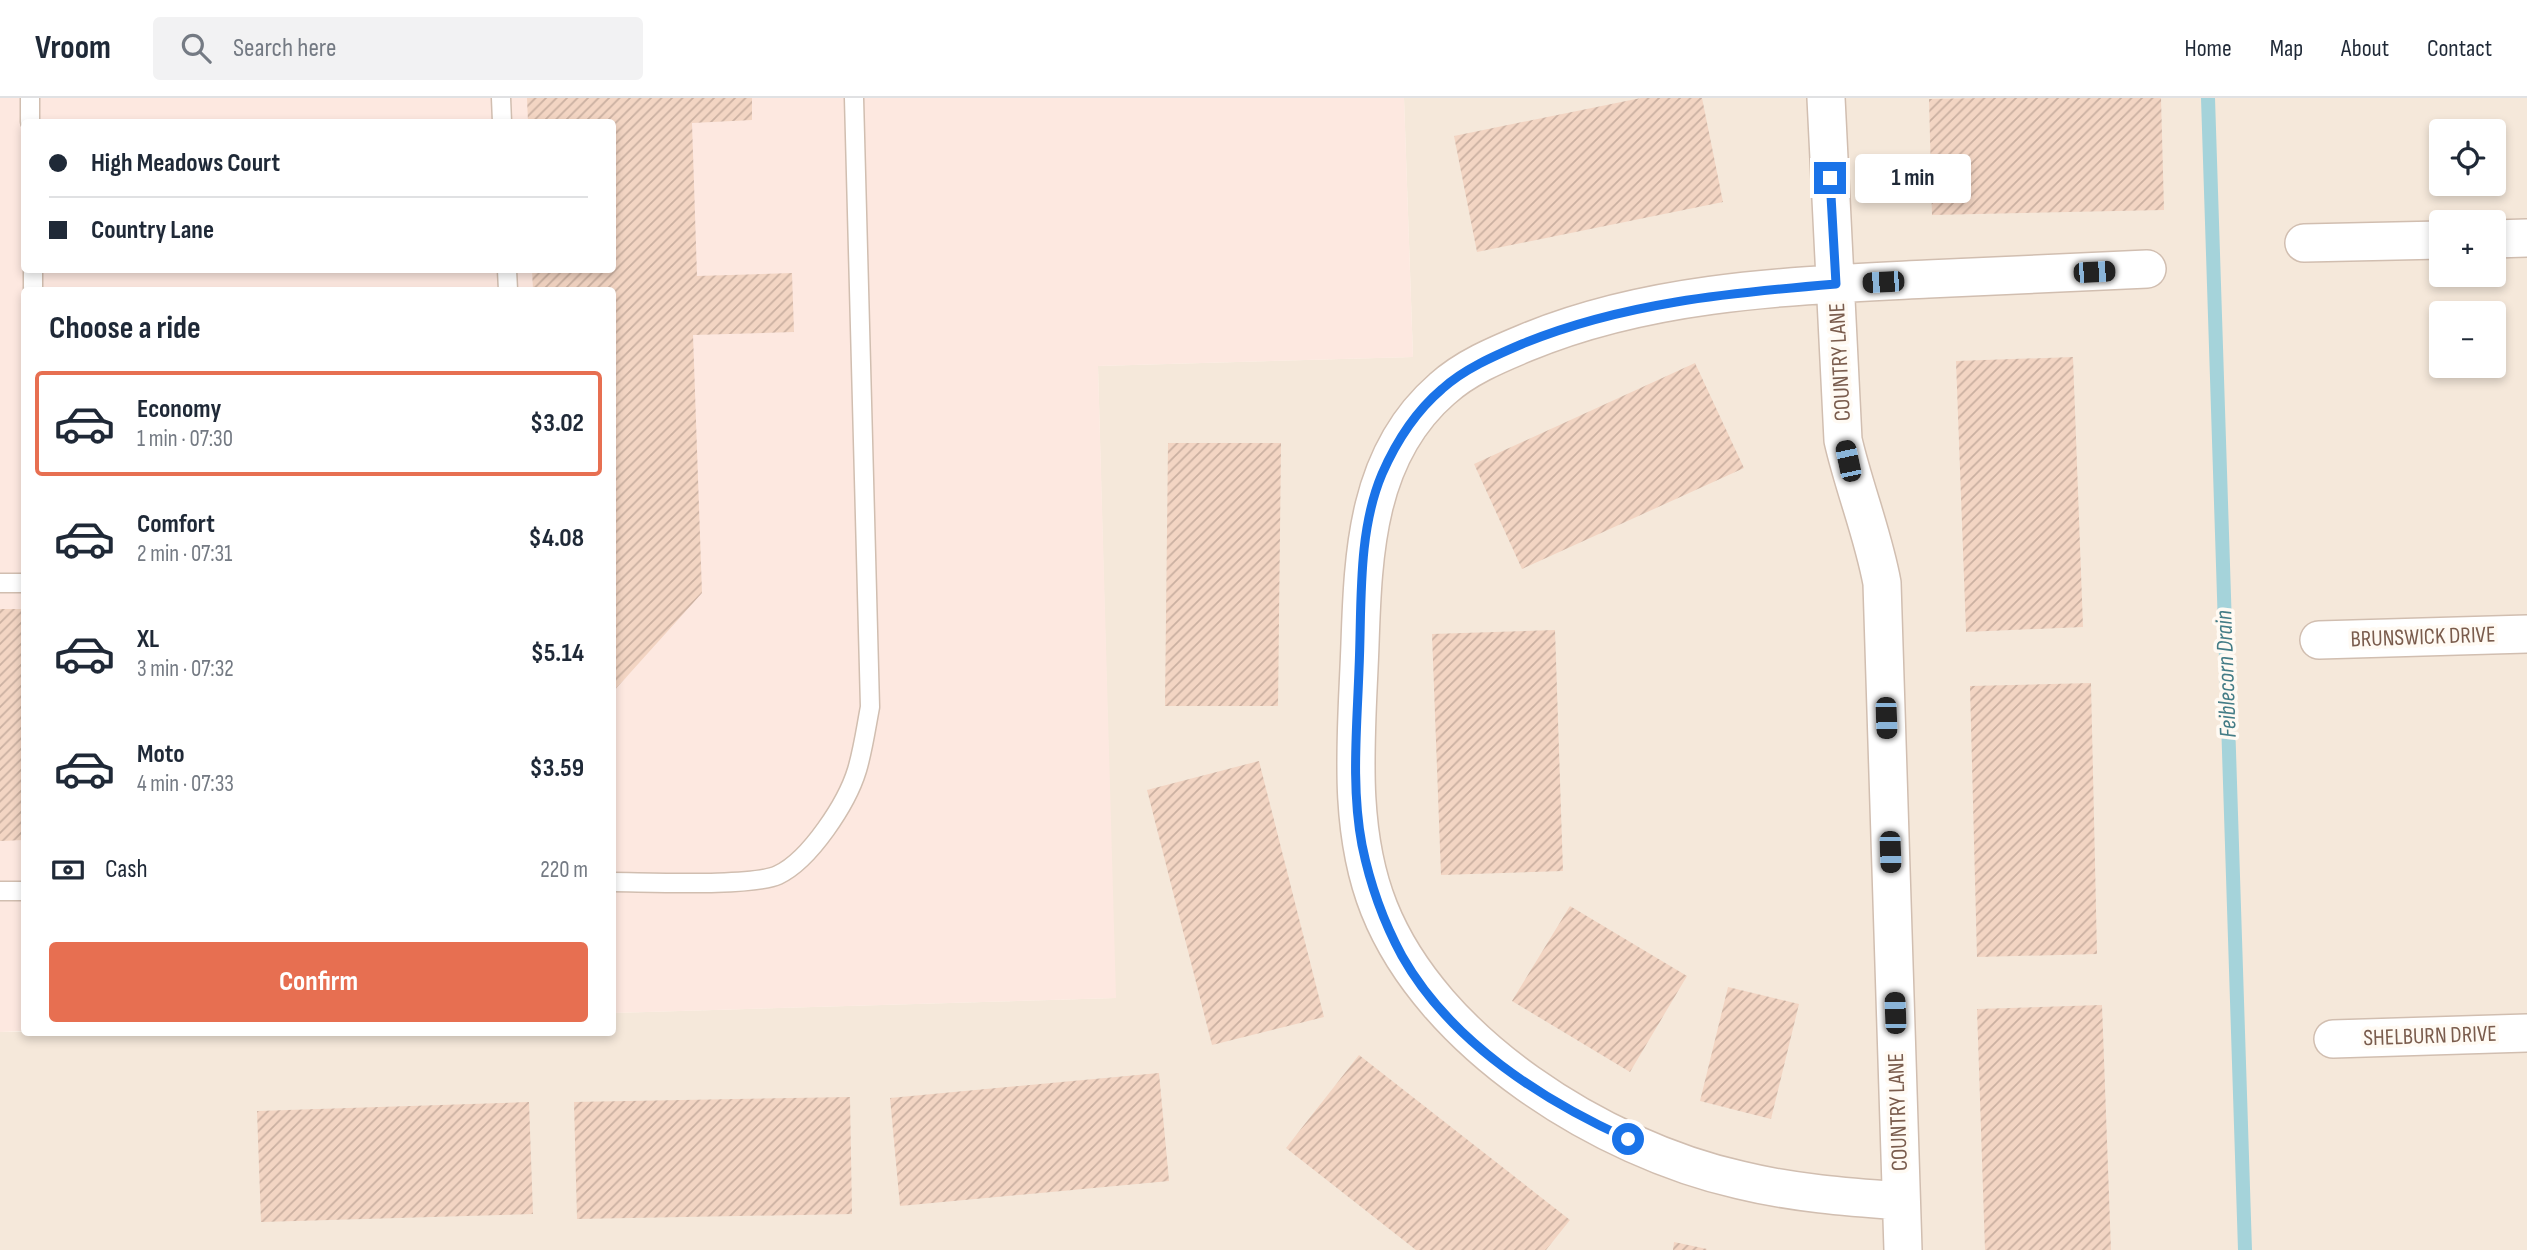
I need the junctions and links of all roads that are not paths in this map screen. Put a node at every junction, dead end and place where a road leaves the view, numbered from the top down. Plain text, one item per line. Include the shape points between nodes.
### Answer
1 (30, 98) edge
2 (501, 98) edge
3 (854, 98) edge
4 (1826, 98) edge
5 (30, 119) edge
6 (502, 119) edge
7 (2527, 238) edge
8 (2506, 239) edge
9 (2429, 240) edge
10 (2304, 243) dead end
11 (2147, 269) dead end
12 (1836, 284) junction
13 (0, 583) edge
14 (21, 583) edge
15 (2527, 634) edge
16 (2319, 640) dead end
17 (616, 882) edge
18 (0, 891) edge
19 (21, 891) edge
20 (2527, 1033) edge
21 (2333, 1039) dead end
22 (1901, 1201) junction
23 (1903, 1250) edge

1 - 5 lane
2 - 6 lane
3 - 17 lane via 870,707 857,770 842,805 809,850 778,875 741,881
4 - 12 street, COUNTRY LANE
7 - 8 street
9 - 10 street
11 - 12 street
12 - 22 street, COUNTRY LANE via 1843,440 1882,583
12 - 22 street via 1675,300 1543,336 1490,358 1443,388 1406,426 1381,476 1369,522 1362,584 1356,787 1362,845 1378,906 1404,959 1476,1045 1532,1087 1674,1160 1737,1180 1816,1194
13 - 14 lane
15 - 16 street, BRUNSWICK DRIVE
18 - 19 lane
20 - 21 street, SHELBURN DRIVE
22 - 23 street, COUNTRY LANE

